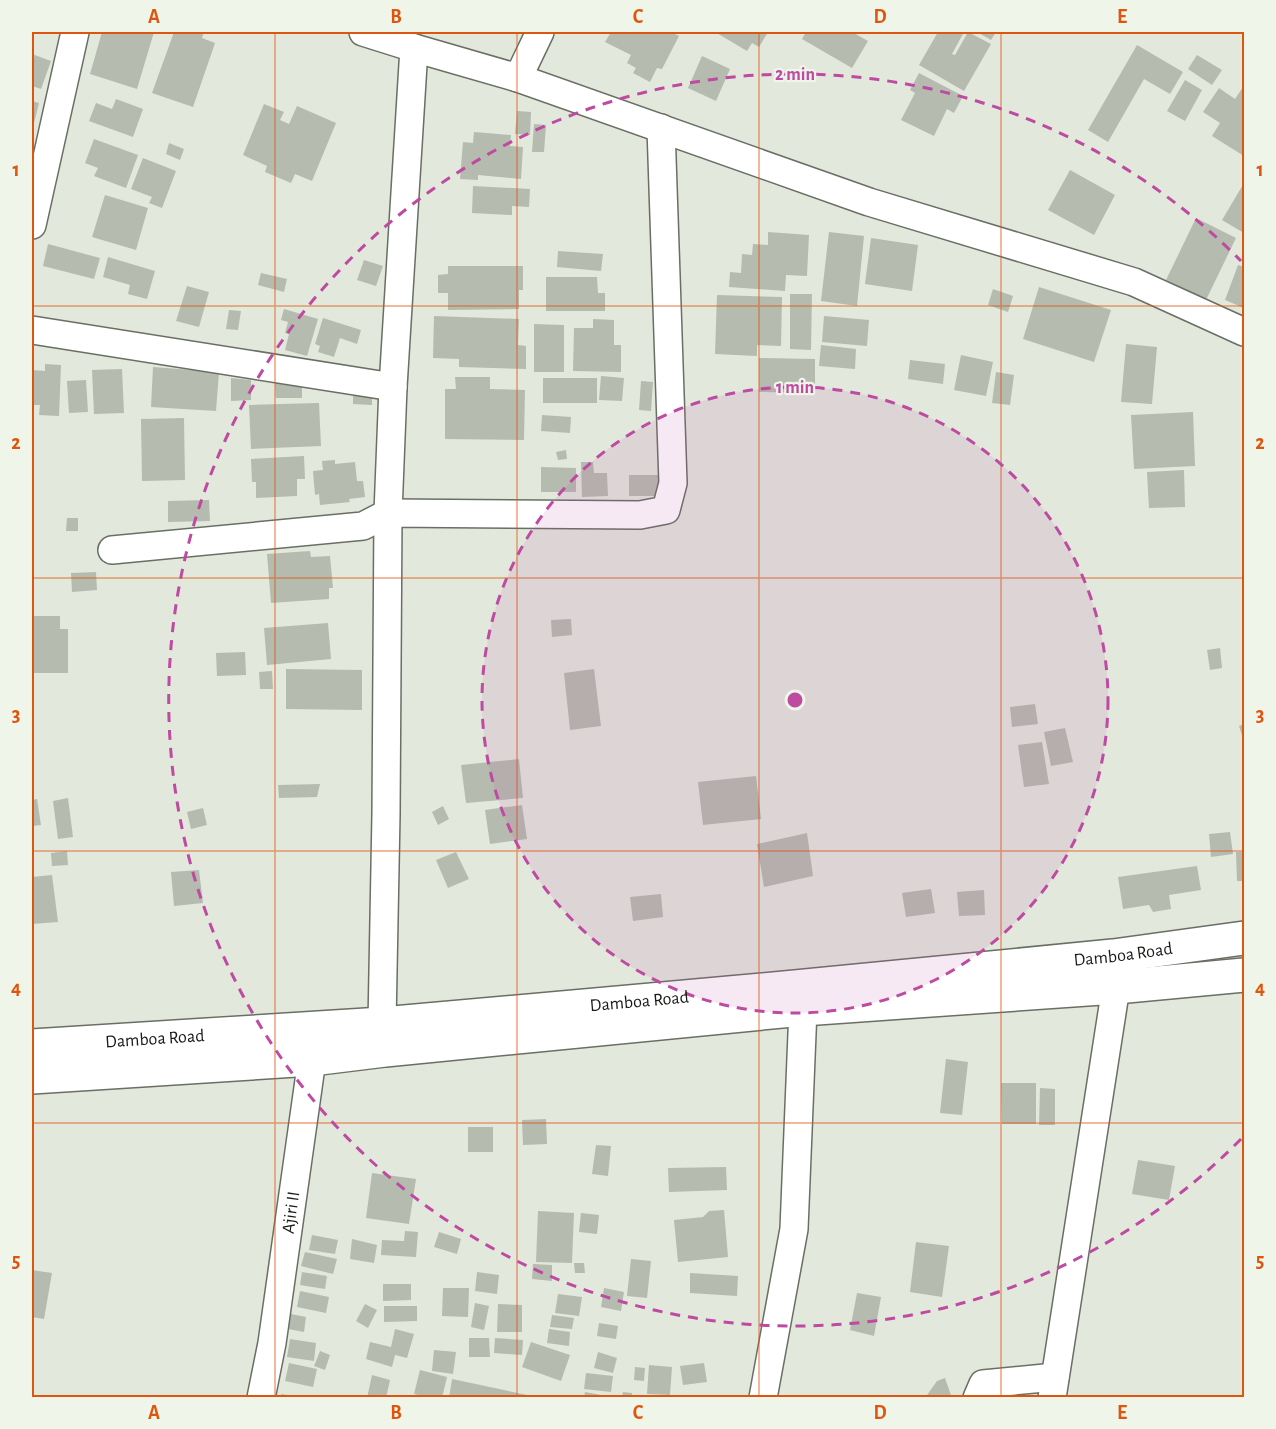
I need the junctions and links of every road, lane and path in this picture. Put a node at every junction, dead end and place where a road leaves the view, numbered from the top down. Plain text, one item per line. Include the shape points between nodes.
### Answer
1 (75, 32) edge
2 (363, 32) edge
3 (540, 32) edge
4 (414, 48) junction
5 (518, 78) junction
6 (661, 128) junction
7 (32, 225) edge
8 (32, 330) edge
9 (1245, 332) edge
10 (393, 387) junction
11 (388, 513) junction
12 (112, 550) dead end
13 (1245, 938) edge
14 (1115, 971) junction
15 (1245, 975) edge
16 (802, 1009) junction
17 (384, 1037) junction
18 (314, 1044) junction
19 (32, 1047) edge
20 (32, 1077) edge
21 (1054, 1387) edge
22 (261, 1398) edge
23 (763, 1398) edge
24 (977, 1398) edge

1 - 7 street
2 - 4 street
3 - 5 street
4 - 5 street
4 - 10 street
5 - 6 street
6 - 9 street via 868,202 1134,282
6 - 11 street via 673,483 666,510 640,515
8 - 10 street
10 - 11 street
11 - 12 street via 363,526
11 - 17 street
13 - 14 main road, Damboa Road
14 - 15 main road, Damboa Road
14 - 16 main road, Damboa Road
14 - 17 main road, Damboa Road via 807,986
14 - 21 street
16 - 17 main road, Damboa Road
16 - 23 street via 794,1229
17 - 18 main road, Damboa Road
18 - 19 main road, Damboa Road
18 - 20 main road, Damboa Road
18 - 22 street, Ajiri II
21 - 24 street via 983,1384

